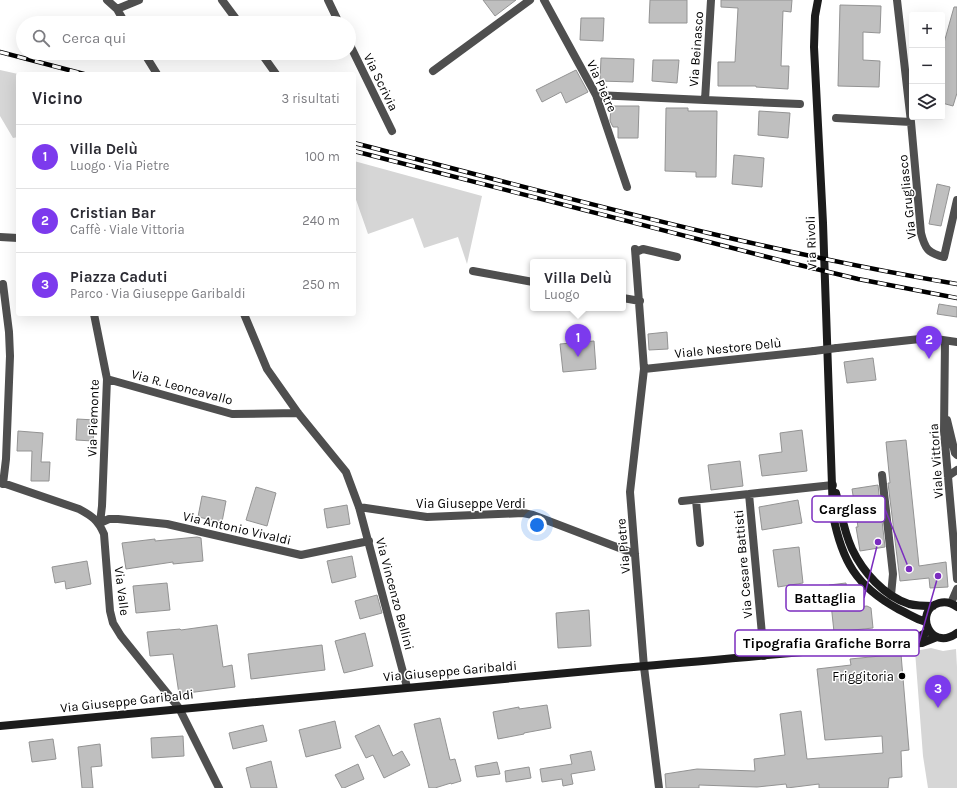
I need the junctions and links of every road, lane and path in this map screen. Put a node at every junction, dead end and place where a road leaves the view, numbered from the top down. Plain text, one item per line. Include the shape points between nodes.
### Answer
1 (107, 0) edge
2 (139, 0) edge
3 (222, 0) edge
4 (328, 0) edge
5 (530, 0) edge
6 (544, 0) edge
7 (711, 0) edge
8 (818, 0) edge
9 (897, 0) edge
10 (117, 9) junction
11 (121, 16) edge
12 (234, 16) edge
13 (336, 16) edge
14 (356, 57) edge
15 (148, 60) edge
16 (266, 60) edge
17 (433, 71) dead end
18 (156, 72) edge
19 (275, 72) edge
20 (596, 95) junction
21 (705, 100) junction
22 (800, 104) dead end
23 (836, 118) dead end
24 (911, 122) junction
25 (392, 131) dead end
26 (627, 187) dead end
27 (957, 200) edge
28 (0, 237) edge
29 (16, 238) edge
30 (677, 257) dead end
31 (473, 271) dead end
32 (530, 281) edge
33 (3, 284) dead end
34 (626, 299) edge
35 (640, 301) junction
36 (94, 316) edge
37 (245, 316) edge
38 (945, 341) junction
39 (957, 342) edge
40 (644, 369) junction
41 (107, 379) junction
42 (944, 412) junction
43 (298, 413) junction
44 (957, 455) edge
45 (957, 470) edge
46 (882, 476) dead end
47 (948, 476) junction
48 (2, 483) edge
49 (833, 485) junction
50 (749, 494) junction
51 (696, 500) junction
52 (682, 501) dead end
53 (359, 507) junction
54 (100, 524) junction
55 (369, 541) junction
56 (700, 543) dead end
57 (635, 554) junction
58 (957, 579) edge
59 (957, 589) edge
60 (891, 595) junction
61 (954, 605) edge
62 (933, 606) junction
63 (926, 622) junction
64 (929, 631) junction
65 (957, 633) edge
66 (937, 637) junction
67 (902, 645) junction
68 (764, 656) junction
69 (644, 666) junction
70 (407, 687) junction
71 (179, 708) junction
72 (0, 726) edge
73 (219, 788) edge
74 (658, 788) edge

1 - 10 street
2 - 10 street
3 - 12 street
4 - 13 street
5 - 17 street
6 - 20 street, Via Pietre
7 - 21 street, Via Beinasco
8 - 49 street, Via Rivoli via 814,47
9 - 24 street, Via Grugliasco
10 - 11 street
14 - 25 street, Via Scrivia
15 - 18 street
16 - 19 street
20 - 21 street, Via Beinasco
20 - 26 street, Via Pietre
21 - 22 street, Via Beinasco
23 - 24 street
24 - 27 street, Via Grugliasco via 922,233 927,249 933,254 944,257
28 - 29 street
30 - 35 street, Via Pietre via 643,249 635,251
31 - 32 street
33 - 48 street via 10,356 6,459
34 - 35 street
35 - 40 street, Via Pietre
36 - 41 street, Via Piemonte
37 - 43 street via 267,369
38 - 39 street
38 - 40 street, Viale Nestore Delù, bridge via 929,338
38 - 42 street, Viale Vittoria
40 - 57 street, Via Pietre via 630,492
41 - 43 street, Via R. Leoncavallo via 232,414
41 - 54 street, Via Piemonte
42 - 44 street
42 - 47 street, Viale Vittoria
43 - 53 street via 346,472
45 - 47 street
46 - 60 street via 893,574
47 - 58 street, Viale Vittoria
48 - 54 street via 79,508
49 - 50 street, Via Cesare Battisti
49 - 60 street, Via Rivoli via 852,550 872,579
49 - 63 street, Via Rivoli via 833,515 837,536 855,573 881,600 914,619
50 - 51 street, Via Cesare Battisti
50 - 68 street, Via Cesare Battisti
51 - 52 street, Via Cesare Battisti
51 - 56 street
53 - 55 street, Via Vincenzo Bellini
53 - 57 street, Via Giuseppe Verdi via 427,517 528,514
54 - 55 street, Via Antonio Vivaldi via 109,519 118,519 167,524 301,555
54 - 71 street, Via Valle via 104,534 113,623
55 - 70 street, Via Vincenzo Bellini
57 - 69 street, Via Pietre
59 - 61 street
60 - 62 street, Via Rivoli via 908,603
61 - 62 street, Via Rivoli via 943,602
62 - 63 street via 927,613
63 - 64 street
64 - 66 street
64 - 67 street, Via Giuseppe Garibaldi
65 - 66 street, Via Giuseppe Garibaldi via 947,638
66 - 67 street, Via Giuseppe Garibaldi via 922,644
67 - 68 street, Via Giuseppe Garibaldi
68 - 69 street, Via Giuseppe Garibaldi
69 - 70 street, Via Giuseppe Garibaldi
69 - 74 street, Via Pietre
70 - 71 street, Via Giuseppe Garibaldi
71 - 72 street, Via Giuseppe Garibaldi
71 - 73 street, Via Valle

